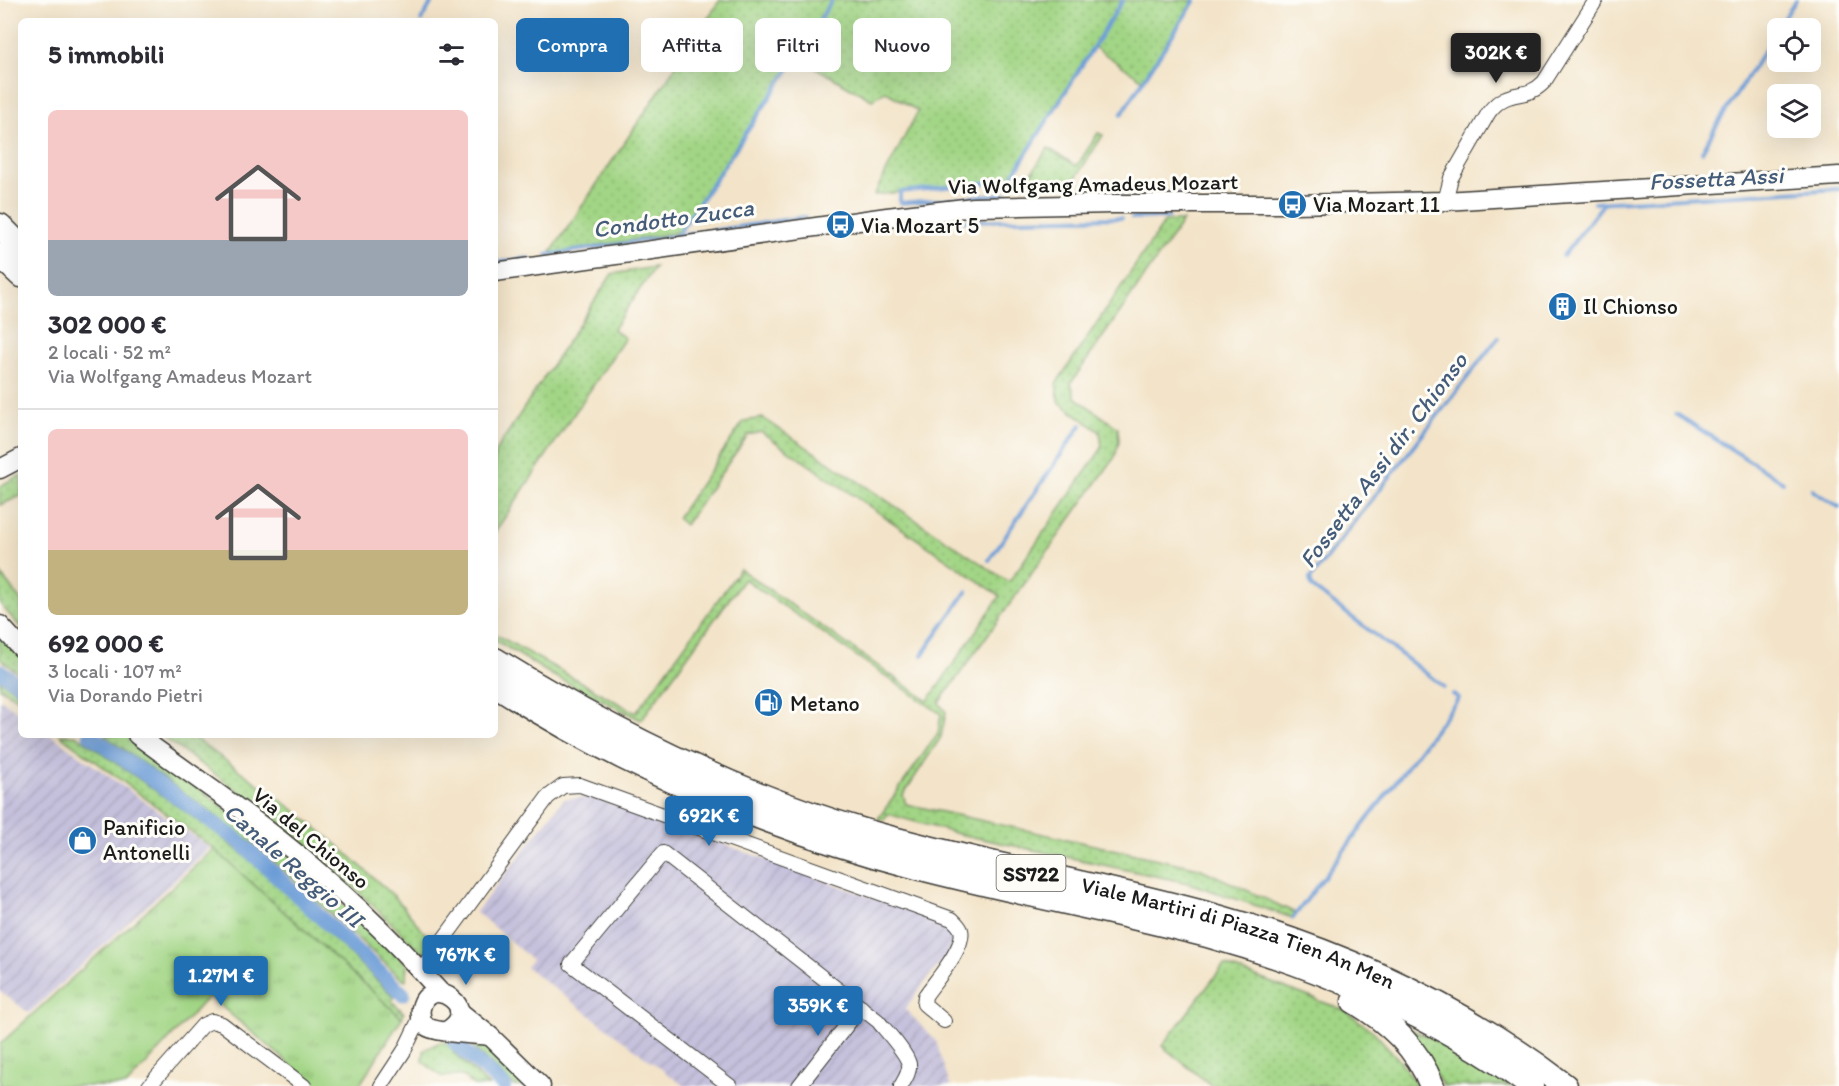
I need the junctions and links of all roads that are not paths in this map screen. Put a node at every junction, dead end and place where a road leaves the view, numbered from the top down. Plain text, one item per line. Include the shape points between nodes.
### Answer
1 (1596, 0) edge
2 (1839, 176) edge
3 (1445, 201) junction
4 (0, 226) edge
5 (18, 243) edge
6 (0, 255) edge
7 (18, 272) edge
8 (498, 272) edge
9 (18, 460) edge
10 (0, 469) edge
11 (0, 625) edge
12 (18, 645) edge
13 (498, 662) edge
14 (498, 686) edge
15 (141, 738) edge
16 (1245, 947) junction
17 (420, 969) junction
18 (441, 993) junction
19 (861, 1008) junction
20 (422, 1009) junction
21 (459, 1011) junction
22 (944, 1021) dead end
23 (440, 1030) junction
24 (490, 1036) junction
25 (404, 1051) junction
26 (149, 1086) edge
27 (304, 1086) edge
28 (381, 1086) edge
29 (541, 1086) edge
30 (730, 1086) edge
31 (799, 1086) edge
32 (901, 1086) edge
33 (1432, 1086) edge
34 (1532, 1086) edge
35 (1565, 1086) edge

1 - 3 street via 1538,89 1505,97 1489,112 1451,178
2 - 3 street, Via Wolfgang Amadeus Mozart
3 - 8 street, Via Wolfgang Amadeus Mozart via 974,207
4 - 5 highway
6 - 7 highway
9 - 10 street
11 - 12 street
13 - 35 highway, Viale Martiri di Piazza Tien An Men / SS722 via 631,737 819,816 944,853 1213,916 1328,955 1451,1011
14 - 16 highway, Viale Martiri di Piazza Tien An Men / SS722 via 654,771 804,832 917,867
15 - 17 street, Via del Chionso via 279,838
16 - 33 highway, SS722 via 1375,1013 1406,1041
16 - 34 highway, Viale Martiri di Piazza Tien An Men / SS722 via 1337,980 1410,1013 1483,1053
17 - 18 street, Via del Chionso
17 - 20 street
17 - 22 street via 548,797 563,786 580,785 952,919 960,927 959,947 925,996 924,1004
18 - 20 street via 435,994
18 - 21 street, Via del Chionso via 451,997
19 - 30 street via 663,853 571,964
19 - 31 street
19 - 32 street via 878,1021 905,1056 908,1073
20 - 23 street via 427,1027
20 - 25 street
21 - 23 street via 456,1023
21 - 24 street, Via del Chionso
23 - 24 street
23 - 25 street
24 - 29 street, Via del Chionso
25 - 28 street
26 - 27 street via 203,1025 212,1021 222,1024

